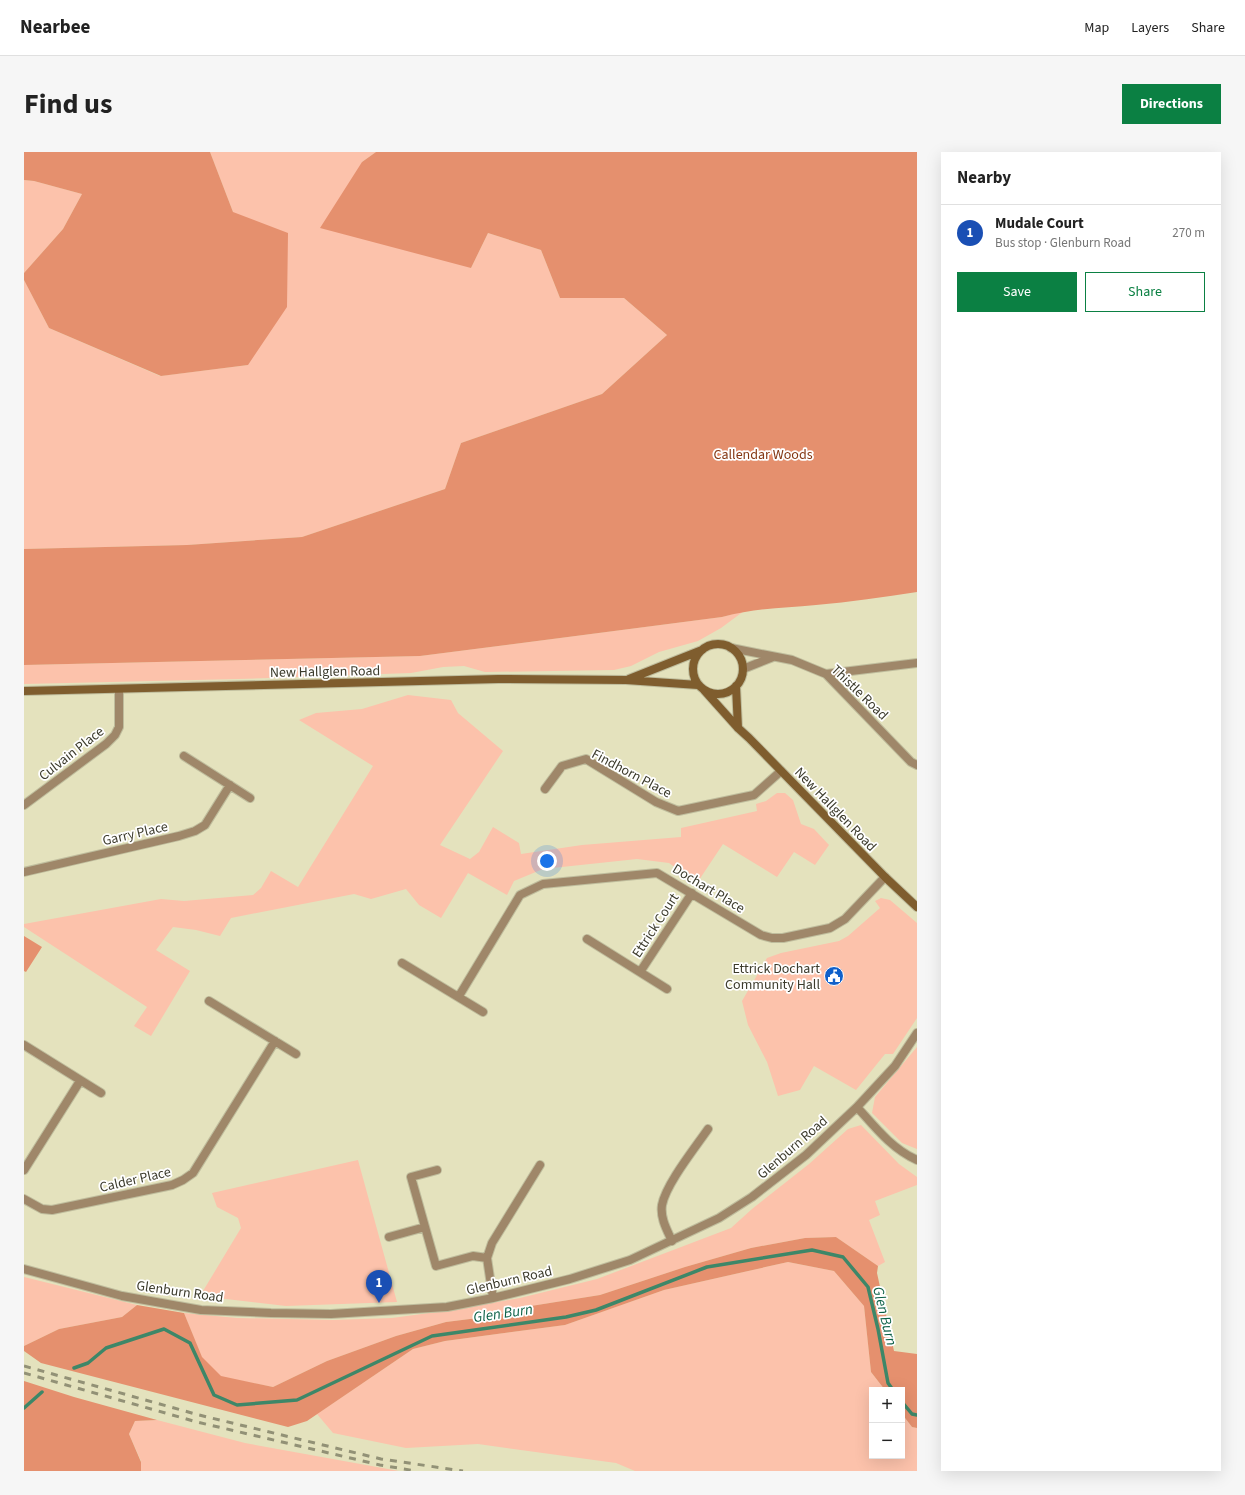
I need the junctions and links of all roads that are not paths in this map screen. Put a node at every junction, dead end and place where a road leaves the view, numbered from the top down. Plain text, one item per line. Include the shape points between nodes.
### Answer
1 (730, 648) junction
2 (702, 650) junction
3 (773, 656) junction
4 (917, 663) edge
5 (742, 669) junction
6 (826, 674) junction
7 (626, 680) junction
8 (736, 686) junction
9 (701, 688) junction
10 (119, 689) junction
11 (24, 691) edge
12 (738, 728) junction
13 (184, 756) dead end
14 (917, 765) edge
15 (781, 771) junction
16 (230, 785) junction
17 (544, 789) dead end
18 (250, 798) dead end
19 (24, 805) edge
20 (24, 872) edge
21 (885, 877) junction
22 (692, 893) junction
23 (917, 907) edge
24 (587, 939) dead end
25 (402, 963) dead end
26 (640, 972) junction
27 (668, 989) dead end
28 (459, 996) junction
29 (209, 1001) dead end
30 (483, 1012) dead end
31 (917, 1033) edge
32 (275, 1041) junction
33 (24, 1045) edge
34 (296, 1054) dead end
35 (80, 1081) junction
36 (101, 1093) dead end
37 (857, 1107) junction
38 (708, 1129) dead end
39 (917, 1160) edge
40 (540, 1165) dead end
41 (24, 1170) edge
42 (438, 1170) dead end
43 (24, 1199) edge
44 (425, 1227) junction
45 (389, 1237) dead end
46 (672, 1241) junction
47 (487, 1258) junction
48 (24, 1269) edge
49 (493, 1298) junction

1 - 2 street via 725,645 712,645
1 - 3 street, Thistle Road
1 - 5 street via 739,657
2 - 7 street, New Hallglen Road
2 - 9 street via 694,660 693,666 695,679
3 - 5 street
3 - 6 street, Thistle Road via 792,660
4 - 6 street
5 - 8 street
6 - 14 street, Thistle Road via 911,762
7 - 9 street, New Hallglen Road
7 - 10 street, New Hallglen Road via 498,679
8 - 9 street via 717,694
8 - 12 street
9 - 12 street, New Hallglen Road
10 - 11 street, New Hallglen Road
10 - 19 street, Culvain Place via 119,727 115,735
12 - 15 street, New Hallglen Road
13 - 16 street
15 - 17 street, Findhorn Place via 754,795 678,811 656,802 586,759 562,766
15 - 21 street, New Hallglen Road
16 - 18 street
16 - 20 street, Garry Place via 205,825 195,831
21 - 22 street, Dochart Place via 845,918 830,928 783,938 761,935
21 - 23 street, New Hallglen Road
22 - 26 street, Ettrick Court
22 - 28 street, Dochart Place via 657,873 543,884 520,895
24 - 26 street, Ettrick Court
25 - 28 street
26 - 27 street, Ettrick Court
28 - 30 street
29 - 32 street
31 - 37 street, Glenburn Road via 895,1066
32 - 34 street
32 - 43 street, Calder Place via 193,1173 183,1180 172,1185 52,1210 42,1209
33 - 35 street
35 - 36 street
35 - 41 street
37 - 39 street via 892,1145
37 - 46 street, Glenburn Road via 806,1155 752,1197 719,1218
38 - 46 street via 669,1187 662,1206 662,1217
40 - 47 street via 492,1243
42 - 44 street via 411,1178
44 - 45 street
44 - 47 street via 436,1266 474,1256
46 - 49 street, Glenburn Road via 630,1260 570,1279
47 - 49 street
48 - 49 street, Glenburn Road via 122,1296 201,1310 331,1314 447,1307

